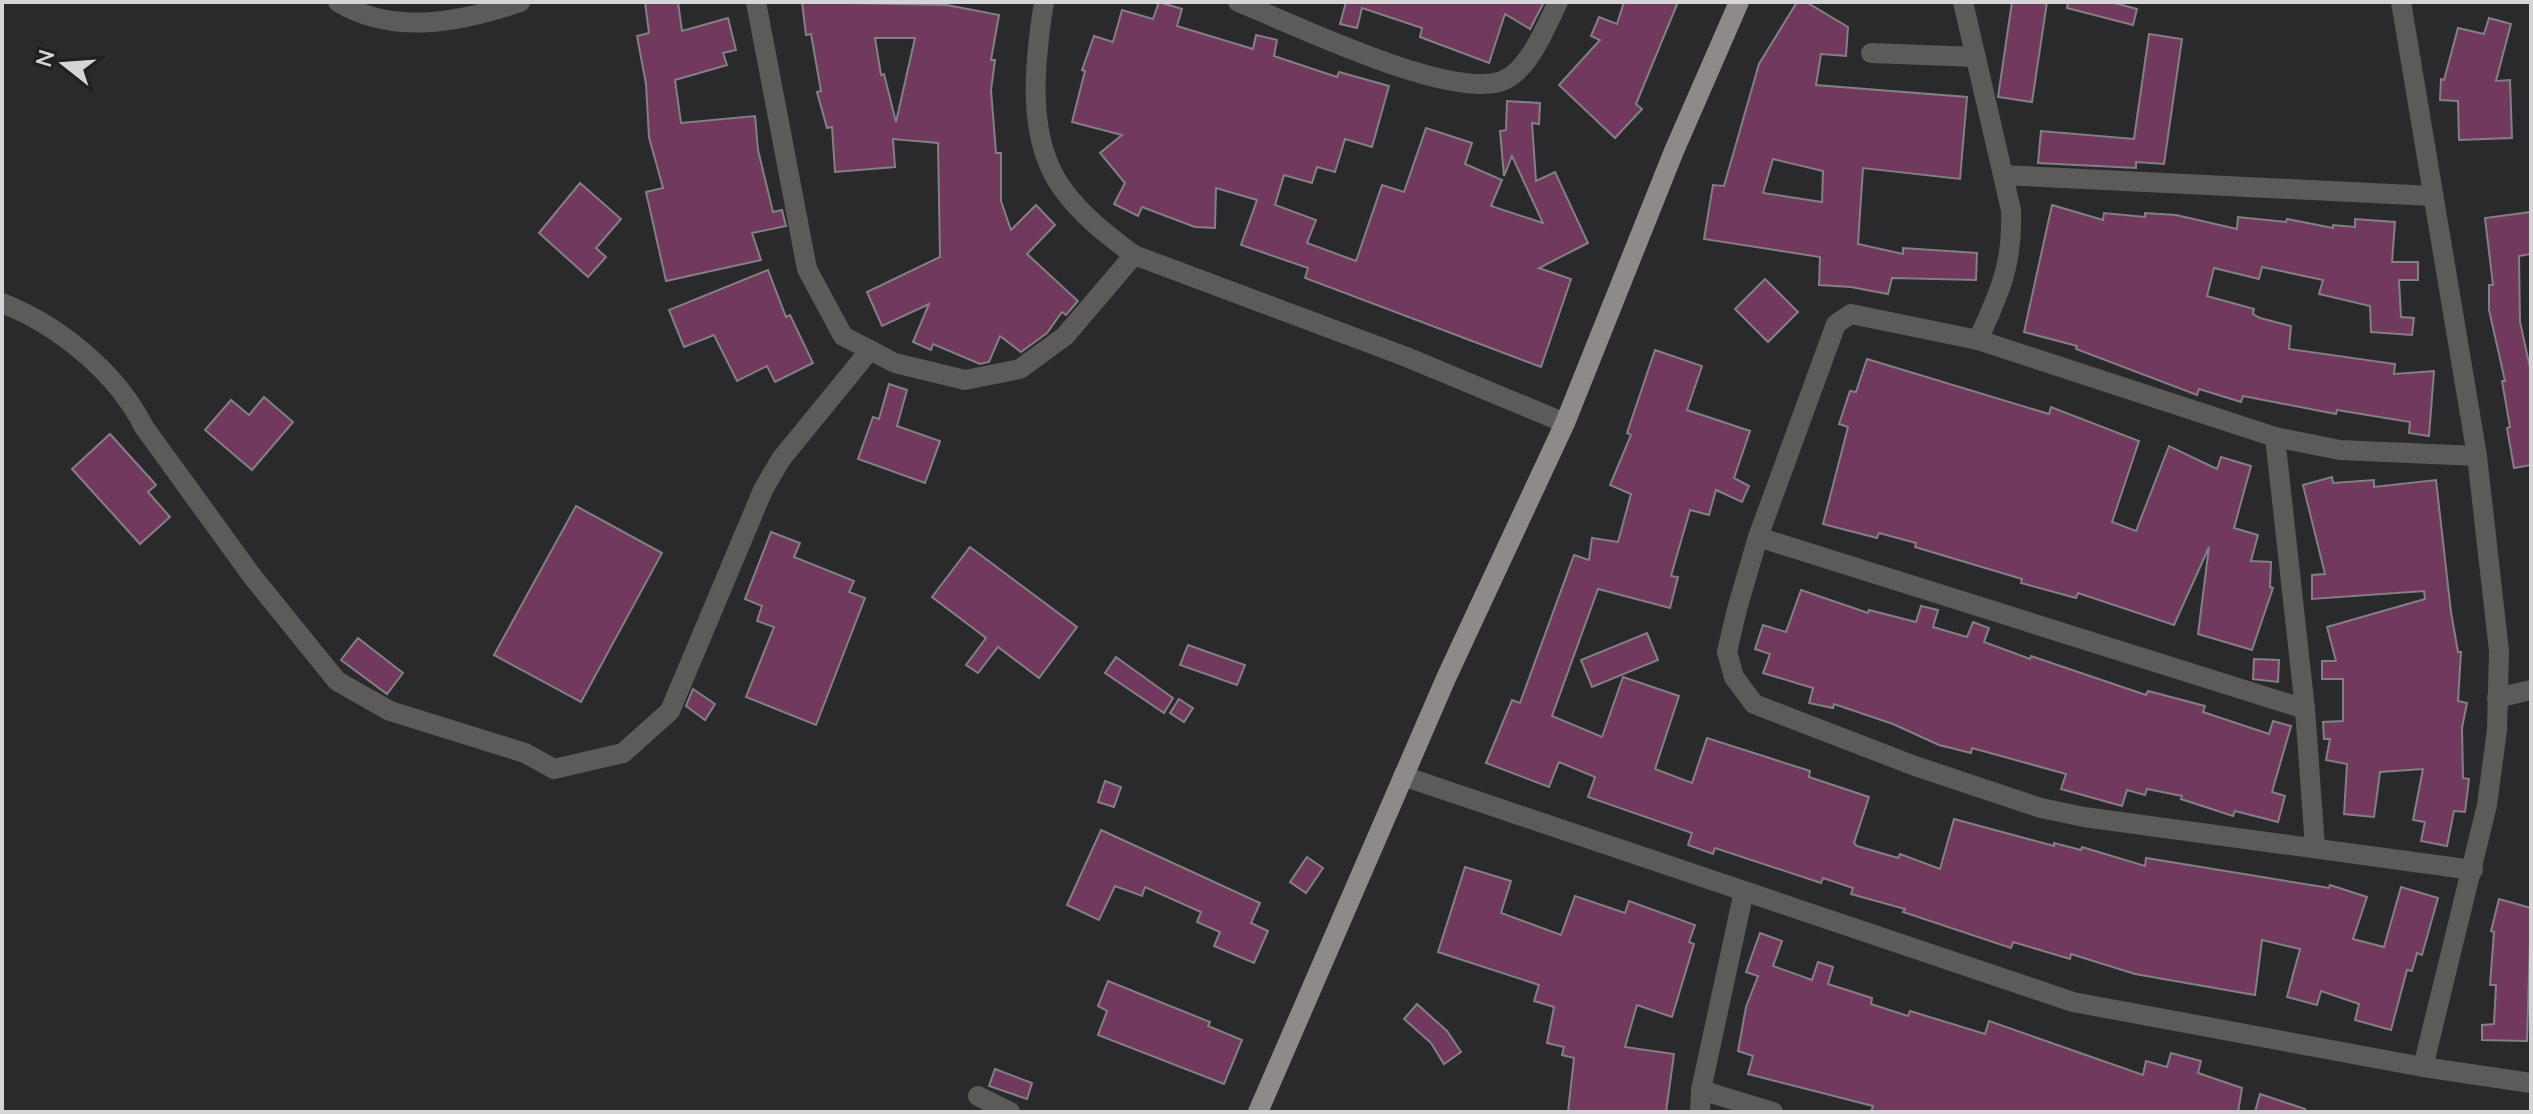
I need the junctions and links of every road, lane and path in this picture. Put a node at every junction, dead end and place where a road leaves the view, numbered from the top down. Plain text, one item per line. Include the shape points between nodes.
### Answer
1 (338, 2) edge
2 (520, 2) edge
3 (756, 2) edge
4 (1044, 2) edge
5 (1238, 2) edge
6 (1558, 2) edge
7 (1739, 2) edge
8 (1963, 2) edge
9 (2401, 2) edge
10 (1871, 53) dead end
11 (1976, 57) junction
12 (2003, 175) junction
13 (2432, 196) junction
14 (1134, 255) junction
15 (2, 303) edge
16 (1978, 340) junction
17 (870, 350) junction
18 (1565, 423) junction
19 (2275, 437) junction
20 (2477, 456) junction
21 (1758, 537) junction
22 (2531, 690) edge
23 (2497, 698) junction
24 (2305, 709) junction
25 (1403, 776) junction
26 (2315, 847) junction
27 (2473, 870) junction
28 (1744, 891) junction
29 (2423, 1067) junction
30 (2531, 1083) edge
31 (1701, 1090) junction
32 (978, 1096) dead end
33 (1010, 1112) edge
34 (1258, 1112) edge
35 (1700, 1112) edge
36 (1773, 1112) edge

1 - 2 street via 357,13 407,23 469,19
3 - 17 street via 807,269 843,336
4 - 14 street via 1036,53 1040,137 1060,186 1098,228
5 - 6 street via 1418,73 1467,84 1503,81 1534,52
7 - 18 main road
8 - 11 street
9 - 13 street
10 - 11 street
11 - 12 street
12 - 13 street
12 - 16 street via 2012,244 2007,277
13 - 20 street
14 - 17 street via 1065,336 1020,369 965,380 895,363
14 - 18 street
15 - 17 street via 35,316 106,373 252,576 337,681 390,711 525,753 554,769 623,753 670,711 763,490 781,459
16 - 19 street
16 - 21 street via 1870,315 1851,314 1836,324
18 - 25 main road
19 - 20 street via 2340,450
19 - 24 street
20 - 23 street via 2499,651
21 - 24 street
21 - 26 street via 1727,652 1734,677 1754,704 2041,808
22 - 23 street
23 - 27 street via 2487,805
24 - 26 street
25 - 28 street
25 - 34 main road
26 - 27 street
27 - 29 street
28 - 29 street via 2073,1002
28 - 31 street
29 - 30 street
31 - 35 street
31 - 36 street
32 - 33 street

